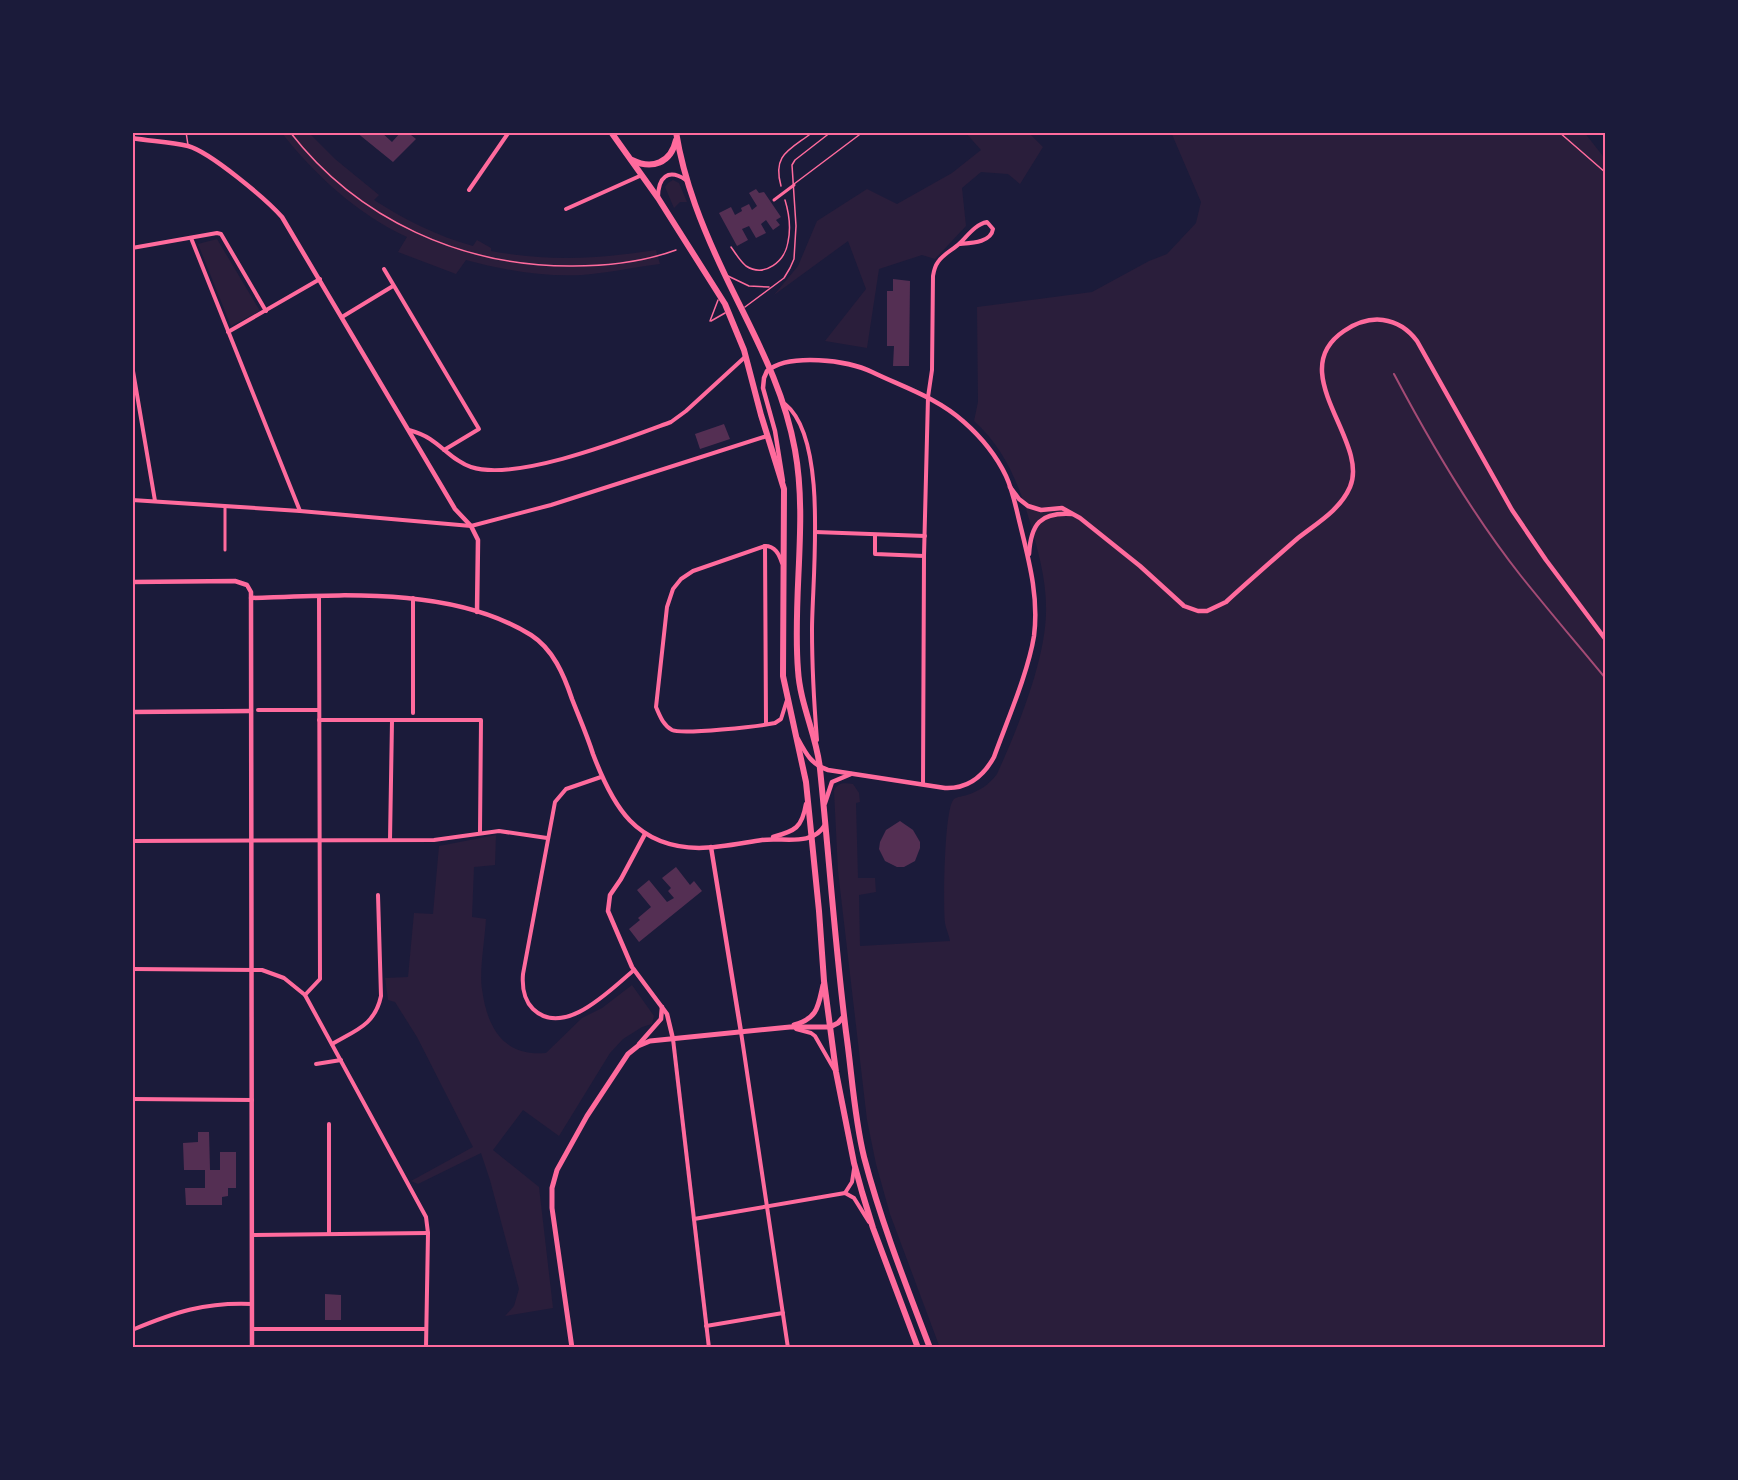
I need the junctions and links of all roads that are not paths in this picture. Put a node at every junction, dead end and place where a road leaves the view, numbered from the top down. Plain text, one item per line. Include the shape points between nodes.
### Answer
1 (186, 132) edge
2 (509, 132) edge
3 (611, 132) edge
4 (831, 132) edge
5 (863, 132) edge
6 (676, 134) edge
7 (132, 138) edge
8 (188, 146) junction
9 (631, 160) junction
10 (642, 175) junction
11 (687, 181) junction
12 (794, 185) junction
13 (470, 190) dead end
14 (658, 198) junction
15 (774, 200) dead end
16 (566, 209) dead end
17 (191, 238) junction
18 (959, 244) junction
19 (132, 248) edge
20 (384, 269) dead end
21 (724, 274) junction
22 (320, 279) junction
23 (393, 285) junction
24 (770, 287) junction
25 (721, 295) junction
26 (266, 310) junction
27 (742, 310) junction
28 (729, 312) junction
29 (342, 316) junction
30 (228, 332) junction
31 (745, 357) junction
32 (132, 365) edge
33 (771, 368) junction
34 (928, 397) junction
35 (785, 404) junction
36 (408, 429) junction
37 (767, 436) junction
38 (444, 450) junction
39 (1010, 487) junction
40 (784, 489) junction
41 (132, 500) edge
42 (155, 501) junction
43 (225, 507) junction
44 (300, 511) junction
45 (1073, 514) junction
46 (471, 526) junction
47 (814, 532) junction
48 (875, 535) junction
49 (925, 536) junction
50 (765, 546) junction
51 (225, 550) dead end
52 (924, 556) junction
53 (1029, 560) junction
54 (783, 567) junction
55 (132, 582) edge
56 (318, 596) junction
57 (251, 598) junction
58 (413, 598) junction
59 (477, 612) junction
60 (1606, 640) edge
61 (787, 700) junction
62 (258, 710) dead end
63 (319, 710) junction
64 (252, 711) junction
65 (132, 712) edge
66 (412, 713) dead end
67 (319, 720) junction
68 (392, 721) junction
69 (766, 724) junction
70 (794, 732) junction
71 (818, 756) junction
72 (820, 767) junction
73 (853, 773) junction
74 (601, 777) junction
75 (922, 784) junction
76 (807, 792) junction
77 (824, 807) junction
78 (825, 825) junction
79 (480, 832) junction
80 (645, 834) junction
81 (812, 837) junction
82 (547, 838) junction
83 (768, 839) junction
84 (132, 840) edge
85 (252, 840) junction
86 (319, 840) junction
87 (390, 840) junction
88 (711, 847) junction
89 (378, 895) dead end
90 (132, 969) edge
91 (252, 969) junction
92 (634, 970) junction
93 (824, 981) junction
94 (305, 995) junction
95 (662, 1007) junction
96 (844, 1016) junction
97 (830, 1026) junction
98 (790, 1027) junction
99 (741, 1032) junction
100 (673, 1039) junction
101 (332, 1044) junction
102 (638, 1046) junction
103 (341, 1060) junction
104 (316, 1064) dead end
105 (836, 1072) junction
106 (132, 1099) edge
107 (252, 1100) junction
108 (329, 1124) dead end
109 (854, 1163) junction
110 (845, 1193) junction
111 (768, 1207) junction
112 (694, 1219) junction
113 (873, 1228) junction
114 (428, 1233) junction
115 (329, 1234) junction
116 (252, 1235) junction
117 (252, 1304) junction
118 (783, 1313) junction
119 (706, 1326) junction
120 (252, 1329) junction
121 (425, 1329) junction
122 (132, 1330) edge
123 (252, 1348) edge
124 (426, 1348) edge
125 (572, 1348) edge
126 (709, 1348) edge
127 (788, 1348) edge
128 (918, 1348) edge
129 (930, 1348) edge

1 - 8 lane
2 - 13 street
3 - 9 main road
4 - 12 lane via 793,162
5 - 12 lane
6 - 9 main road via 672,152 661,163 653,166
6 - 11 main road
7 - 8 street
8 - 22 street via 208,156 272,206
9 - 10 main road
10 - 14 main road
10 - 16 street
11 - 14 street via 676,175 665,177
11 - 21 main road
12 - 15 street
12 - 24 lane via 794,259 784,278
14 - 25 main road
17 - 19 street
17 - 26 street via 221,234
17 - 30 street
18 - 18 street via 988,238 993,229 987,222 982,223
18 - 34 street via 943,255 933,272
20 - 23 street
21 - 24 lane via 749,286
21 - 27 main road
22 - 26 street
22 - 29 street
23 - 29 street
23 - 38 street via 479,429
24 - 27 lane
25 - 28 main road
25 - 28 lane via 710,321
26 - 30 street
27 - 33 main road
28 - 31 main road
29 - 36 street
30 - 44 street
31 - 37 main road
31 - 38 street via 674,420 576,454 535,466 496,471 465,465
32 - 42 street
33 - 34 street via 789,362 846,363
33 - 35 main road
33 - 40 street via 764,377 763,388 776,431
34 - 39 street via 981,438
34 - 49 street
35 - 47 street via 796,415 809,454
35 - 71 main road via 799,483 798,677
36 - 38 street
36 - 46 street via 455,509
37 - 40 main road
37 - 46 street via 551,505
39 - 45 street via 1028,506 1041,510 1062,508
39 - 53 street
40 - 54 main road
41 - 42 street
42 - 43 street
43 - 44 street
43 - 51 street
44 - 46 street
45 - 53 street via 1052,514 1036,525
45 - 60 street via 1132,559 1180,604 1203,611 1222,604 1338,506 1351,486 1348,447 1325,394 1322,374 1326,351 1356,323 1395,322 1410,332 1512,510
46 - 59 street via 479,548
47 - 48 street
47 - 71 street via 812,630
48 - 49 street
48 - 52 street via 875,554
49 - 52 street
50 - 54 street via 775,549
50 - 69 street
50 - 69 street via 693,571 673,589 668,600 656,703 662,721 678,732
52 - 75 street
53 - 75 street via 1035,595 1033,639 994,757 982,775 967,785 949,789
54 - 61 main road
55 - 57 street via 235,581 248,585
56 - 57 street
56 - 58 street
56 - 63 street
57 - 64 street
58 - 59 street
58 - 66 street
59 - 74 street via 524,631 551,655 564,678
61 - 69 street via 780,721
61 - 70 main road
62 - 63 street
63 - 67 street
64 - 65 street
64 - 85 street
67 - 68 street
67 - 86 street
68 - 79 street via 481,720
68 - 87 street
70 - 72 street via 810,759
70 - 76 main road
71 - 72 main road
72 - 73 street
72 - 77 main road
73 - 75 street
73 - 77 street via 832,782
74 - 80 street via 624,814
74 - 82 street via 570,787 558,796
76 - 81 main road
76 - 83 street via 800,824 788,833
77 - 78 main road
78 - 81 street
78 - 96 main road
79 - 82 street via 504,831
79 - 87 street via 440,840
80 - 88 street via 678,846
80 - 92 street via 610,895 608,910
81 - 83 street
81 - 93 main road
82 - 92 street via 523,974 528,1002 547,1016 571,1016
83 - 88 street
84 - 85 street
85 - 86 street
85 - 91 street
86 - 87 street
86 - 94 street via 320,979
88 - 99 street
89 - 101 street via 381,996 377,1011 367,1024
90 - 91 street
91 - 94 street via 279,975
91 - 107 street
92 - 95 street
93 - 97 main road
93 - 98 main road via 814,1015
94 - 101 street
95 - 100 street
95 - 102 street via 661,1019
96 - 97 main road
96 - 129 main road via 852,1095 864,1156
97 - 98 main road
97 - 105 main road
98 - 99 main road
98 - 105 street via 814,1035
99 - 100 main road
99 - 111 street
100 - 102 main road
100 - 112 street
101 - 103 street
102 - 125 main road via 616,1071 567,1149 552,1188
103 - 104 street
103 - 114 street via 424,1213
105 - 109 main road
106 - 107 street
107 - 116 street
108 - 115 street
109 - 110 street via 852,1182
109 - 113 main road
110 - 111 street
110 - 113 street via 856,1201
111 - 112 street
111 - 118 street
112 - 119 street
113 - 128 main road
114 - 115 street
114 - 121 street
115 - 116 street
116 - 117 street
117 - 120 street
117 - 122 street via 189,1308
118 - 119 street
118 - 127 street
119 - 126 street
120 - 121 street
120 - 123 street
121 - 124 street

